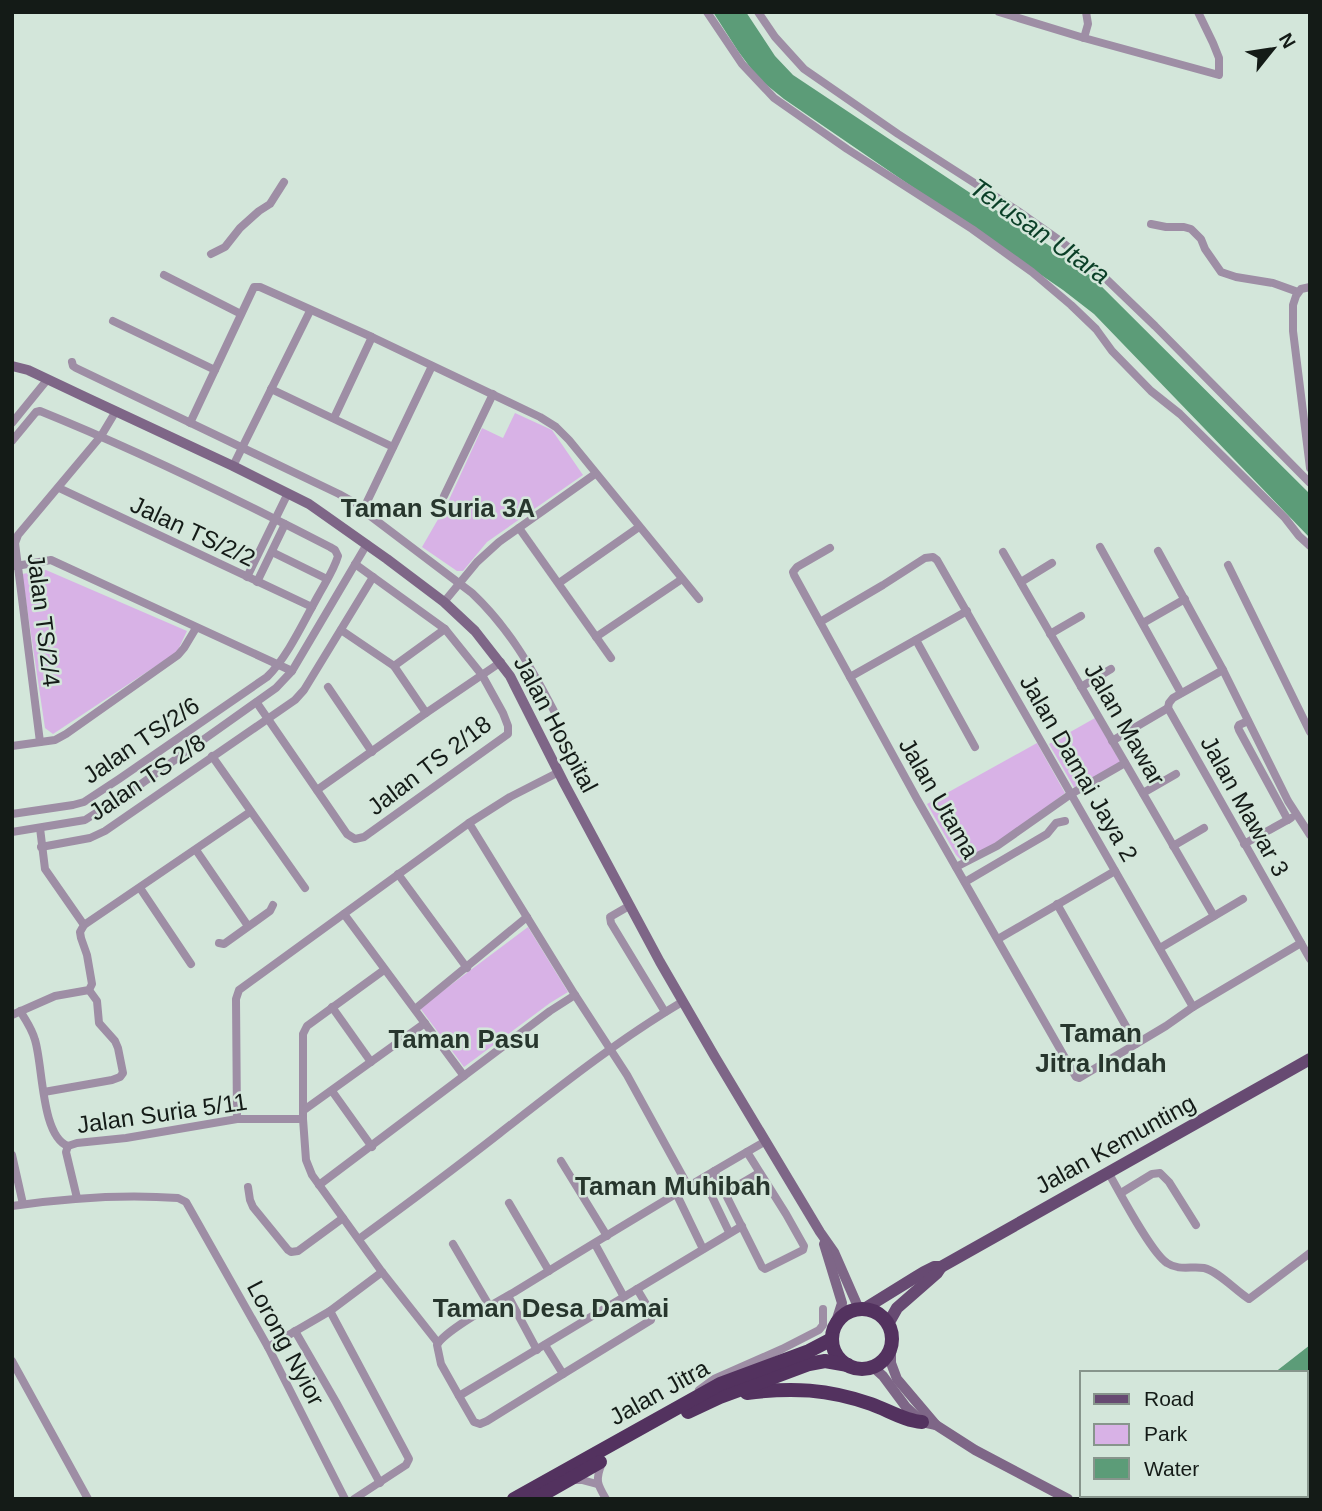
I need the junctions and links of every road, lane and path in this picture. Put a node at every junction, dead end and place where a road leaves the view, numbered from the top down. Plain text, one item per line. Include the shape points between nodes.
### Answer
1 (707, 12) edge
2 (758, 12) edge
3 (999, 12) edge
4 (1086, 12) edge
5 (1198, 12) edge
6 (1084, 38) junction
7 (284, 183) dead end
8 (1151, 224) dead end
9 (212, 254) dead end
10 (164, 275) dead end
11 (1310, 288) edge
12 (1298, 292) junction
13 (310, 310) junction
14 (241, 314) junction
15 (113, 321) dead end
16 (372, 337) junction
17 (72, 362) dead end
18 (12, 366) edge
19 (432, 366) junction
20 (215, 370) junction
21 (47, 380) junction
22 (271, 389) junction
23 (493, 394) junction
24 (116, 411) junction
25 (334, 418) junction
26 (12, 423) edge
27 (190, 423) junction
28 (102, 436) junction
29 (12, 440) edge
30 (393, 447) junction
31 (242, 449) junction
32 (233, 466) junction
33 (1310, 468) edge
34 (595, 474) junction
35 (1310, 483) edge
36 (59, 488) junction
37 (288, 493) junction
38 (444, 496) dead end
39 (363, 508) junction
40 (275, 519) junction
41 (285, 524) junction
42 (639, 527) junction
43 (519, 528) junction
44 (367, 544) junction
45 (1310, 546) edge
46 (1100, 547) dead end
47 (830, 548) dead end
48 (1158, 551) dead end
49 (272, 552) junction
50 (1003, 552) dead end
51 (1052, 563) dead end
52 (355, 564) junction
53 (1228, 565) dead end
54 (16, 566) junction
55 (373, 577) junction
56 (247, 578) junction
57 (327, 579) junction
58 (682, 579) junction
59 (257, 582) junction
60 (1021, 582) junction
61 (460, 583) junction
62 (559, 583) junction
63 (699, 599) dead end
64 (1185, 599) junction
65 (444, 602) junction
66 (312, 607) junction
67 (967, 611) junction
68 (1081, 616) dead end
69 (820, 622) junction
70 (1143, 623) junction
71 (196, 628) junction
72 (341, 629) junction
73 (445, 629) junction
74 (1051, 634) junction
75 (596, 637) junction
76 (916, 640) junction
77 (611, 658) dead end
78 (501, 662) junction
79 (277, 665) junction
80 (394, 666) junction
81 (1111, 669) dead end
82 (1223, 670) junction
83 (292, 671) junction
84 (482, 675) junction
85 (850, 677) junction
86 (327, 687) dead end
87 (1081, 687) junction
88 (1181, 693) junction
89 (257, 703) junction
90 (1168, 708) junction
91 (554, 711) dead end
92 (426, 713) junction
93 (267, 719) junction
94 (1248, 720) junction
95 (1310, 732) edge
96 (1112, 741) junction
97 (40, 742) junction
98 (12, 746) edge
99 (975, 747) dead end
100 (372, 752) junction
101 (212, 756) junction
102 (1125, 763) junction
103 (559, 772) junction
104 (1176, 774) dead end
105 (317, 790) junction
106 (1143, 793) junction
107 (1071, 794) junction
108 (250, 812) junction
109 (12, 814) edge
110 (1297, 815) junction
111 (1288, 820) junction
112 (1065, 821) dead end
113 (469, 823) junction
114 (40, 828) junction
115 (1204, 828) dead end
116 (12, 832) edge
117 (1310, 835) edge
118 (1244, 845) junction
119 (996, 846) junction
120 (1173, 846) junction
121 (41, 847) junction
122 (195, 850) junction
123 (1004, 859) junction
124 (956, 867) junction
125 (1115, 871) junction
126 (398, 874) junction
127 (965, 881) junction
128 (140, 888) junction
129 (305, 888) dead end
130 (1243, 899) dead end
131 (1057, 904) junction
132 (273, 905) dead end
133 (629, 906) junction
134 (344, 914) junction
135 (1214, 916) junction
136 (527, 917) junction
137 (84, 925) junction
138 (248, 926) junction
139 (998, 939) junction
140 (219, 943) dead end
141 (1301, 943) junction
142 (1160, 948) junction
143 (1310, 959) edge
144 (191, 964) dead end
145 (467, 968) junction
146 (384, 970) junction
147 (89, 989) junction
148 (575, 995) junction
149 (682, 1002) junction
150 (332, 1007) junction
151 (1193, 1007) junction
152 (415, 1009) junction
153 (665, 1012) junction
154 (16, 1013) edge
155 (425, 1023) junction
156 (1136, 1044) junction
157 (610, 1048) junction
158 (1310, 1059) edge
159 (371, 1062) junction
160 (464, 1076) junction
161 (332, 1091) junction
162 (44, 1092) junction
163 (303, 1114) junction
164 (237, 1119) junction
165 (766, 1141) junction
166 (68, 1146) junction
167 (372, 1147) junction
168 (747, 1152) junction
169 (12, 1155) edge
170 (561, 1161) dead end
171 (714, 1171) junction
172 (1108, 1172) junction
173 (759, 1173) junction
174 (704, 1178) junction
175 (319, 1185) junction
176 (688, 1186) junction
177 (248, 1187) dead end
178 (676, 1193) junction
179 (725, 1193) junction
180 (1121, 1193) junction
181 (77, 1198) junction
182 (509, 1203) dead end
183 (23, 1204) junction
184 (12, 1206) edge
185 (343, 1218) junction
186 (1196, 1225) dead end
187 (742, 1226) junction
188 (729, 1232) junction
189 (820, 1232) junction
190 (607, 1236) junction
191 (359, 1238) junction
192 (453, 1244) dead end
193 (595, 1244) junction
194 (703, 1248) junction
195 (1310, 1253) edge
196 (941, 1267) junction
197 (549, 1271) junction
198 (383, 1272) junction
199 (638, 1289) junction
200 (508, 1296) junction
201 (624, 1297) junction
202 (490, 1307) junction
203 (861, 1309) junction
204 (823, 1310) dead end
205 (330, 1311) junction
206 (888, 1324) junction
207 (295, 1331) junction
208 (833, 1334) junction
209 (438, 1343) junction
210 (545, 1345) junction
211 (891, 1346) junction
212 (268, 1347) junction
213 (537, 1350) junction
214 (12, 1361) edge
215 (848, 1365) junction
216 (873, 1367) junction
217 (563, 1374) junction
218 (458, 1396) junction
219 (720, 1397) junction
220 (694, 1399) junction
221 (929, 1424) junction
222 (603, 1460) junction
223 (568, 1480) junction
224 (380, 1483) junction
225 (597, 1484) junction
226 (88, 1499) edge
227 (345, 1499) edge
228 (354, 1499) edge
229 (514, 1499) edge
230 (536, 1499) edge
231 (606, 1499) edge
232 (1068, 1499) edge

1 - 45 street via 742,64 774,98 972,229 1071,305 1151,391 1180,414
2 - 35 street via 804,69 1018,211 1095,268
3 - 6 street
4 - 6 street
5 - 6 street via 1219,58 1219,75
7 - 9 street via 270,204
8 - 12 street via 1191,229 1221,272
10 - 14 street
11 - 12 street
12 - 33 street via 1293,331
13 - 14 street via 256,286
13 - 16 street
13 - 22 street
14 - 20 street
15 - 20 street
16 - 19 street
16 - 25 street
17 - 27 street via 72,366
18 - 21 street, Jalan Hospital
19 - 23 street
19 - 30 street
20 - 27 street
21 - 24 street, Jalan Hospital
21 - 26 street
22 - 25 street
22 - 31 street
23 - 34 street via 556,427
23 - 38 street
24 - 28 street, Jalan TS/2/4
24 - 32 street, Jalan Hospital
25 - 30 street
27 - 31 street
28 - 29 street via 40,411
28 - 36 street, Jalan TS/2/4
28 - 40 street
30 - 39 street
31 - 32 street
31 - 39 street
32 - 37 street, Jalan Hospital
34 - 42 street
34 - 43 street
36 - 54 street, Jalan TS/2/4 via 16,538
36 - 56 street, Jalan TS/2/2
37 - 40 street
37 - 44 street, Jalan Hospital
39 - 61 street
40 - 41 street, Jalan TS/2/6
40 - 56 street
41 - 49 street
41 - 57 street, Jalan TS/2/6 via 335,550 338,559
42 - 58 street
42 - 62 street
43 - 61 street
43 - 62 street
44 - 52 street
44 - 65 street, Jalan Hospital
46 - 70 street
47 - 69 street, Jalan Utama via 793,572
48 - 64 street
49 - 57 street
49 - 59 street
50 - 60 street, Jalan Mawar
51 - 60 street
52 - 55 street
52 - 83 street
53 - 95 street
54 - 71 street via 51,560
54 - 97 street, Jalan TS/2/4
55 - 72 street, Jalan TS 2/8
55 - 73 street
56 - 59 street, Jalan TS/2/2
57 - 66 street, Jalan TS/2/6
58 - 63 street
58 - 75 street
59 - 66 street, Jalan TS/2/2
60 - 74 street, Jalan Mawar
61 - 65 street
61 - 91 street via 487,606 513,639
62 - 75 street
64 - 70 street
64 - 82 street
65 - 78 street, Jalan Hospital
66 - 79 street, Jalan TS/2/6
67 - 69 street, Jalan Damai Jaya 2 via 933,557
67 - 76 street
67 - 107 street, Jalan Damai Jaya 2
68 - 74 street
69 - 85 street, Jalan Utama
70 - 88 street
71 - 79 street
71 - 97 street via 178,654 66,734
72 - 80 street
72 - 93 street, Jalan TS 2/8 via 304,690
73 - 80 street
73 - 84 street
74 - 87 street, Jalan Mawar
75 - 77 street
76 - 85 street
76 - 99 street
78 - 84 street
78 - 103 street, Jalan Hospital
79 - 83 street
79 - 109 street, Jalan TS/2/6 via 267,677 89,799
80 - 92 street
81 - 87 street
82 - 88 street
82 - 94 street
83 - 89 street
84 - 92 street
84 - 105 street, Jalan TS 2/18 via 503,713 508,734 364,837 355,839 347,834
85 - 124 street, Jalan Utama
86 - 100 street
87 - 96 street, Jalan Mawar
88 - 90 street
89 - 93 street, Jalan TS 2/18
89 - 114 street via 85,820
90 - 96 street
90 - 118 street, Jalan Mawar 3
92 - 100 street
93 - 101 street, Jalan TS 2/8
93 - 105 street, Jalan TS 2/18
94 - 110 street
94 - 111 street via 1239,730
96 - 102 street, Jalan Mawar
97 - 98 street
100 - 105 street
101 - 108 street
101 - 121 street, Jalan TS 2/8 via 99,835
102 - 106 street, Jalan Mawar
102 - 107 street
103 - 113 street
103 - 133 street, Jalan Hospital
104 - 106 street
106 - 120 street, Jalan Mawar
107 - 119 street
107 - 125 street, Jalan Damai Jaya 2
108 - 122 street
108 - 129 street
110 - 111 street
110 - 117 street
111 - 118 street
112 - 123 street
113 - 126 street
113 - 136 street
114 - 116 street
114 - 121 street
115 - 120 street
118 - 141 street, Jalan Mawar 3
119 - 123 street
119 - 124 street
120 - 135 street, Jalan Mawar
121 - 137 street via 45,869
122 - 128 street
122 - 138 street
123 - 127 street
124 - 127 street, Jalan Utama
125 - 131 street
125 - 142 street, Jalan Damai Jaya 2
126 - 134 street
126 - 145 street
127 - 139 street, Jalan Utama
128 - 137 street
128 - 144 street
130 - 135 street
131 - 139 street
131 - 156 street
132 - 138 street
133 - 149 street, Jalan Hospital
133 - 153 street via 610,917 611,923
134 - 146 street
134 - 164 street via 239,990
135 - 142 street
136 - 145 street
136 - 148 street
137 - 147 street via 80,932 92,984
138 - 140 street
139 - 156 street, Jalan Utama via 1073,1074 1079,1078
141 - 143 street, Jalan Mawar 3
141 - 151 street
142 - 151 street, Jalan Damai Jaya 2
145 - 152 street
146 - 150 street
146 - 152 street
147 - 154 street via 55,996
147 - 162 street via 97,1001 99,1023 118,1048 123,1073 112,1080
148 - 157 street
148 - 160 street
149 - 153 street
149 - 165 street, Jalan Hospital
150 - 159 street
150 - 163 street via 303,1034
151 - 156 street
152 - 155 street
153 - 157 street
154 - 162 street via 30,1026 36,1042
155 - 159 street
155 - 160 street
157 - 176 street
157 - 191 street
158 - 172 main road, Jalan Kemunting
159 - 161 street
160 - 167 street
161 - 163 street
161 - 167 street
162 - 166 street via 52,1129 61,1144
163 - 164 street, Jalan Suria 5/11
163 - 175 street via 307,1166
164 - 166 street, Jalan Suria 5/11
165 - 168 street
165 - 189 street, Jalan Hospital
166 - 181 street
167 - 175 street
168 - 171 street
168 - 173 street
169 - 183 street
170 - 190 street
171 - 174 street
171 - 179 street
172 - 180 street
172 - 196 main road, Jalan Kemunting
173 - 179 street
173 - 187 street via 804,1248 765,1269
174 - 176 street
174 - 188 street
175 - 185 street
176 - 178 street
177 - 185 street via 253,1207 291,1252
178 - 190 street
178 - 194 street
179 - 187 street
180 - 186 street via 1160,1173
180 - 195 street via 1164,1261 1215,1273 1249,1299
181 - 183 street
181 - 212 street, Lorong Nyior via 178,1198 186,1202
182 - 197 street
183 - 184 street
185 - 191 street
187 - 188 street
188 - 194 street
189 - 203 street, Jalan Hospital
189 - 208 street, Jalan Hospital via 842,1298
190 - 193 street
191 - 198 street
192 - 202 street
193 - 197 street
193 - 201 street
194 - 199 street
196 - 203 main road, Jalan Kemunting
196 - 206 main road, Jalan Kemunting via 897,1308
197 - 200 street
198 - 205 street
198 - 209 street
199 - 201 street
199 - 217 street via 651,1320
200 - 202 street
200 - 213 street
201 - 210 street
202 - 209 street
203 - 206 highway via 878,1313
203 - 208 highway via 844,1315
204 - 220 street via 821,1329 714,1379
205 - 207 street
205 - 224 street via 409,1459
206 - 211 highway
207 - 212 street
207 - 224 street
208 - 215 highway via 835,1351
208 - 220 highway, Jalan Jitra via 809,1351 730,1380
209 - 218 street via 441,1364
210 - 213 street
210 - 217 street
211 - 216 highway via 885,1359
211 - 221 street via 897,1379
212 - 227 street, Lorong Nyior
213 - 218 street
214 - 226 street
215 - 216 highway
215 - 219 highway, Jalan Jitra via 814,1363
216 - 221 street via 906,1407
217 - 218 street via 480,1424
219 - 221 highway via 817,1390
219 - 222 highway, Jalan Jitra
220 - 229 highway, Jalan Jitra
221 - 232 street
222 - 223 highway, Jalan Jitra
222 - 225 street
223 - 225 street
223 - 230 highway, Jalan Jitra
224 - 228 street
225 - 231 street

